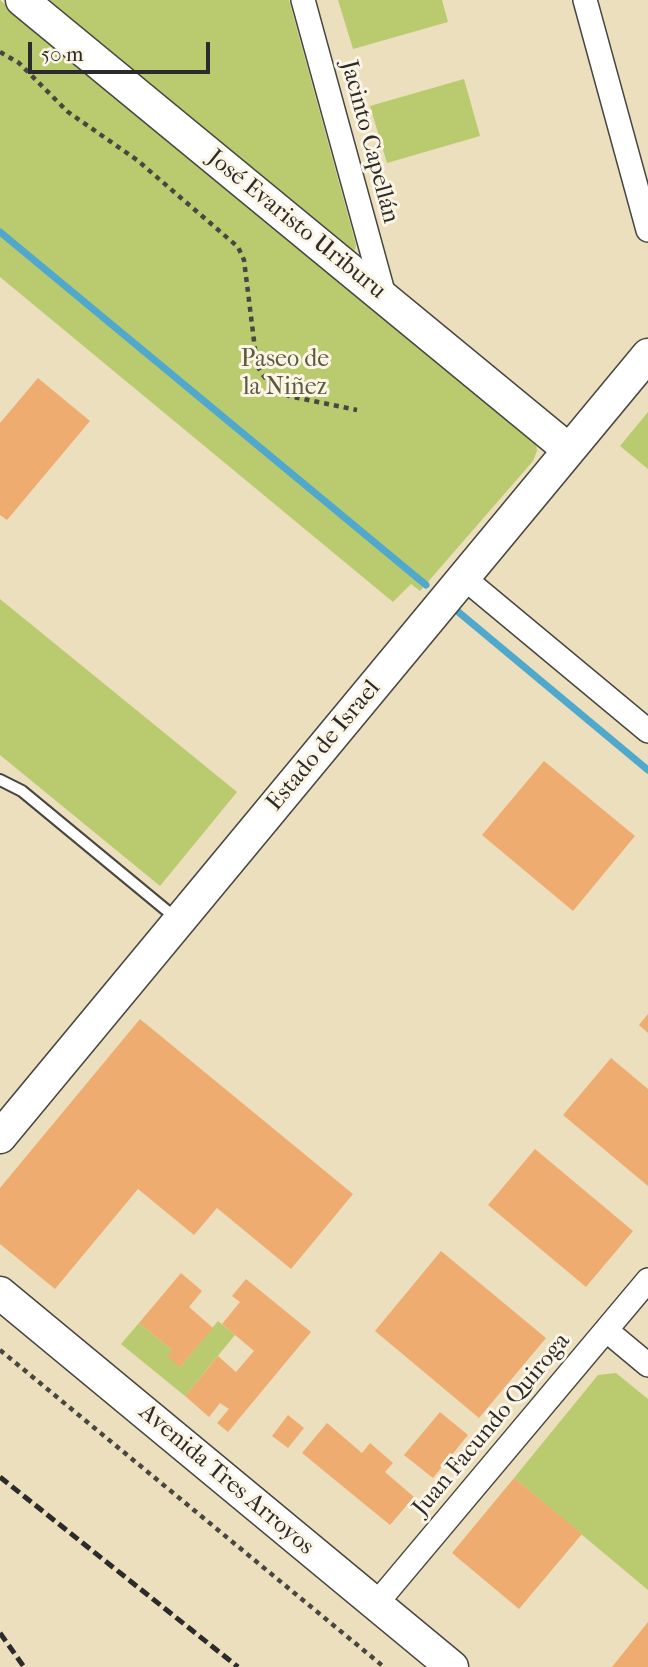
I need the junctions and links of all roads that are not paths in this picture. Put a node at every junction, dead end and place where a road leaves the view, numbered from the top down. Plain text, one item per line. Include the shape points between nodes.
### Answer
1 (22, 0) edge
2 (303, 0) edge
3 (585, 0) edge
4 (648, 230) edge
5 (385, 299) junction
6 (648, 355) edge
7 (569, 450) junction
8 (464, 578) junction
9 (648, 731) edge
10 (0, 780) edge
11 (179, 921) junction
12 (0, 1137) edge
13 (648, 1280) edge
14 (0, 1293) edge
15 (606, 1330) junction
16 (648, 1365) edge
17 (376, 1604) junction
18 (452, 1667) edge

1 - 5 street, José Evaristo Uriburu
2 - 5 street, Jacinto Capellán
3 - 4 street
5 - 7 street, José Evaristo Uriburu
6 - 7 street, Estado de Israel
7 - 8 street, Estado de Israel
8 - 9 street
8 - 11 street, Estado de Israel
10 - 11 lane via 22,791
11 - 12 street, Estado de Israel
13 - 15 street, Juan Facundo Quiroga
14 - 17 street, Avenida Tres Arroyos
15 - 16 street
15 - 17 street, Juan Facundo Quiroga
17 - 18 street, Avenida Tres Arroyos

